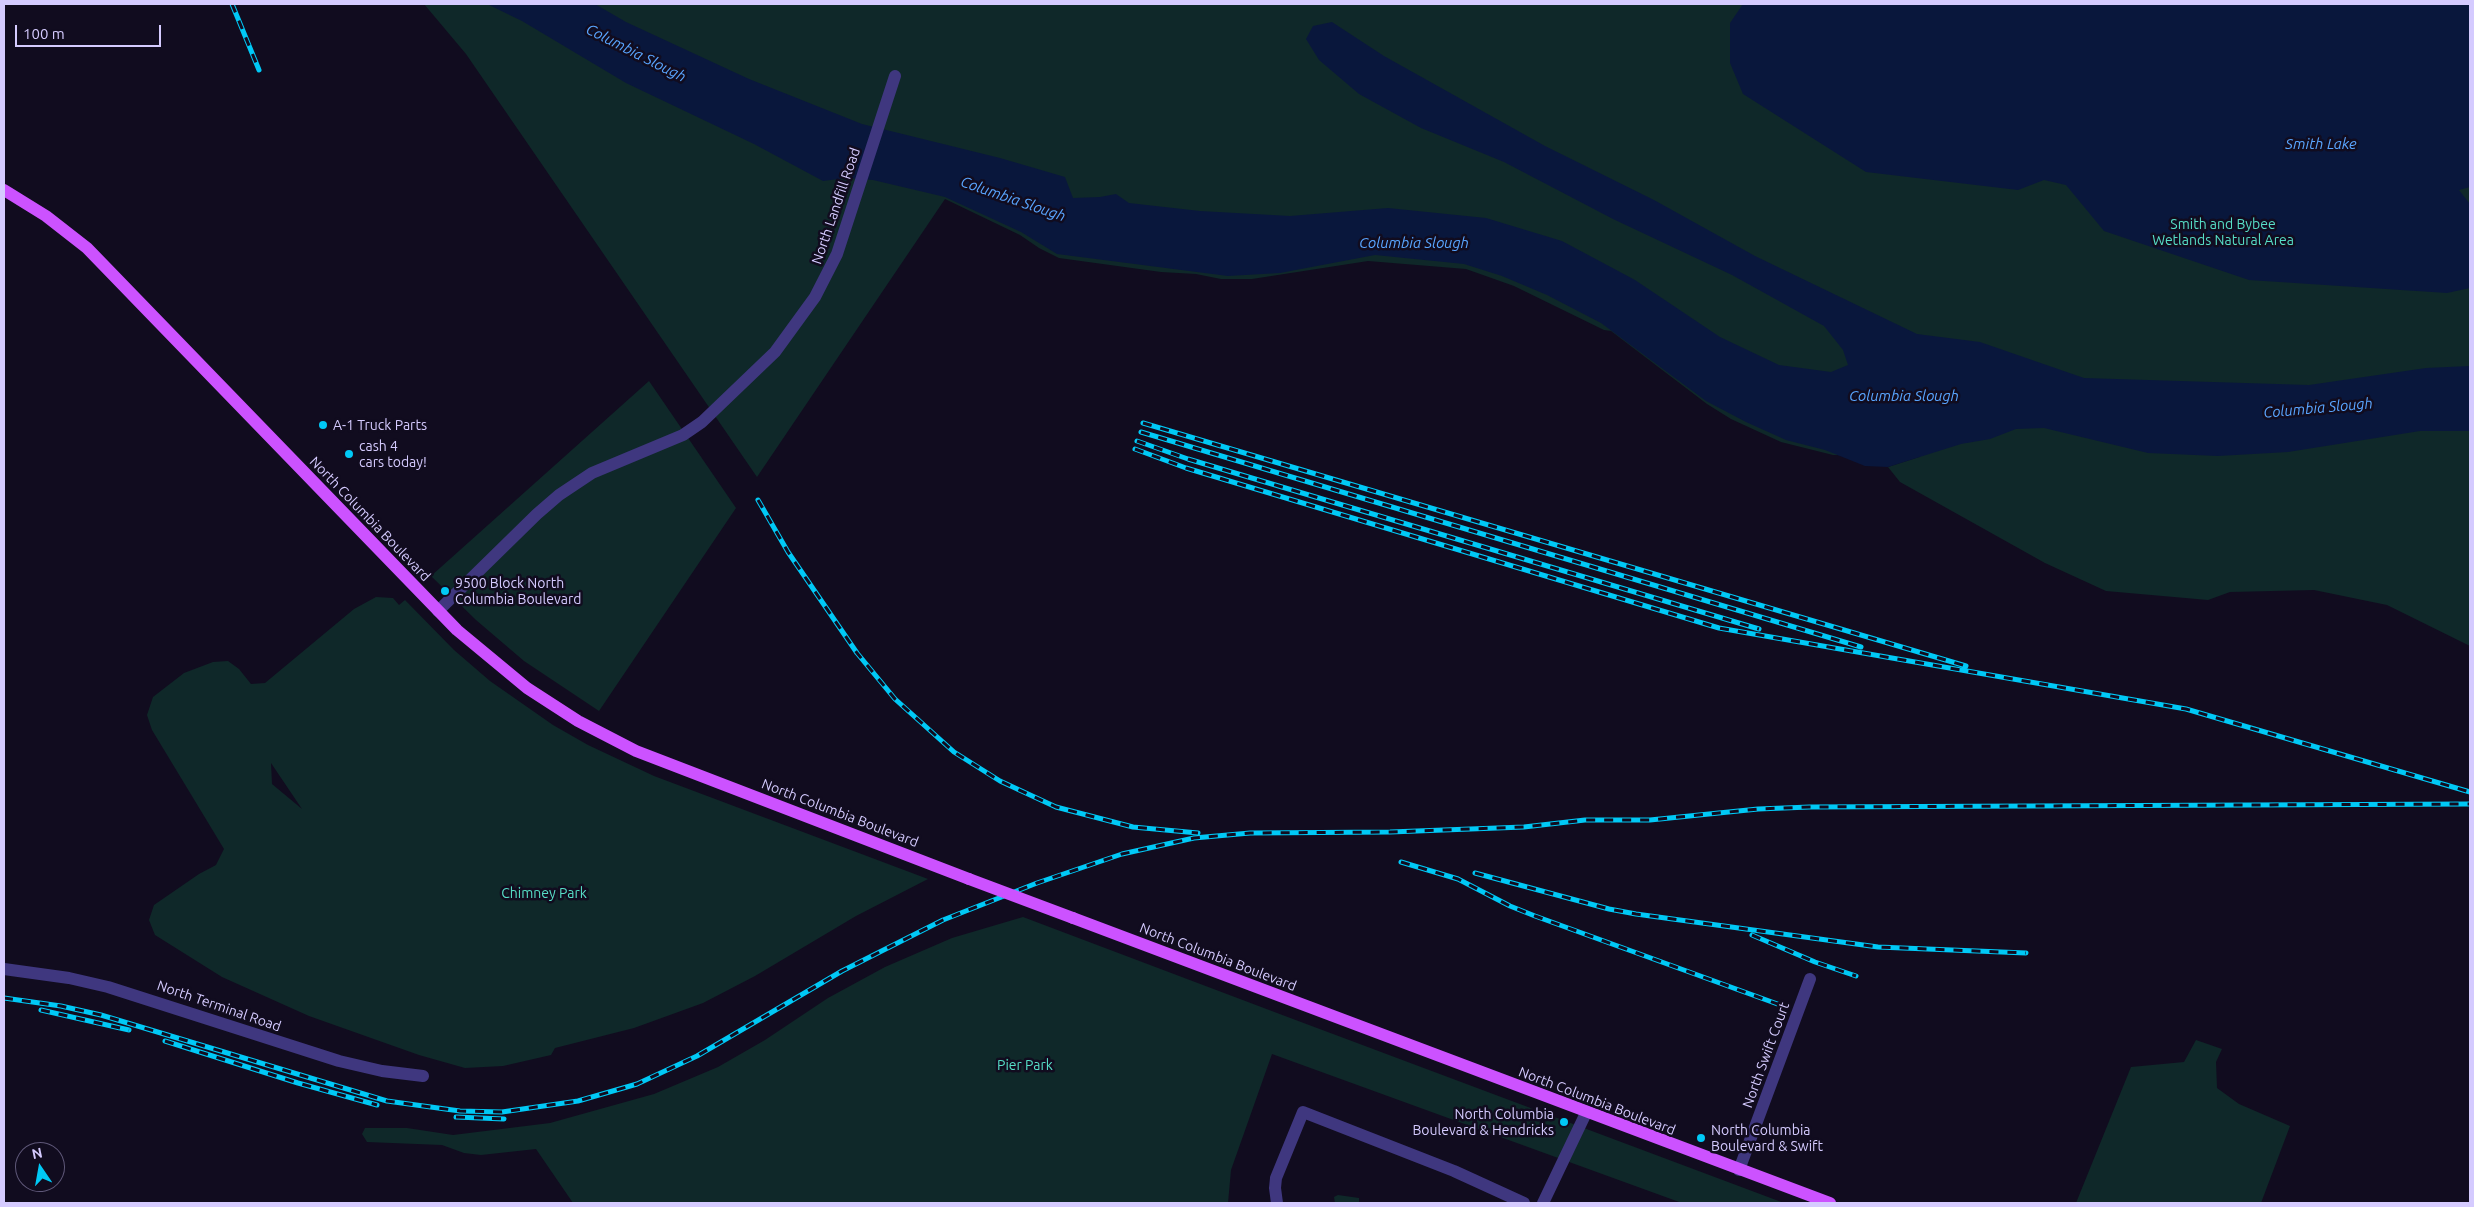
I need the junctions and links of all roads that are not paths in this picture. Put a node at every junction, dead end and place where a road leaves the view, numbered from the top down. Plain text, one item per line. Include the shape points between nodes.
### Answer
1 (895, 76) dead end
2 (4, 190) edge
3 (438, 611) junction
4 (4, 969) edge
5 (1810, 979) dead end
6 (423, 1076) dead end
7 (1586, 1113) junction
8 (1740, 1170) junction
9 (1277, 1203) edge
10 (1524, 1203) edge
11 (1543, 1203) edge
12 (1830, 1203) edge

1 - 3 street, North Landfill Road via 848,224 827,276 800,321 776,352 702,422 683,435 592,473 559,495
2 - 3 main road, North Columbia Boulevard via 46,216 92,252
3 - 7 main road, North Columbia Boulevard, bridge via 527,688 578,721 672,765
4 - 6 street, North Terminal Road via 108,987 339,1061
5 - 8 street, North Swift Court
7 - 8 main road, North Columbia Boulevard
7 - 11 street
8 - 12 main road, North Columbia Boulevard
9 - 10 street via 1276,1178 1303,1112 1454,1171

